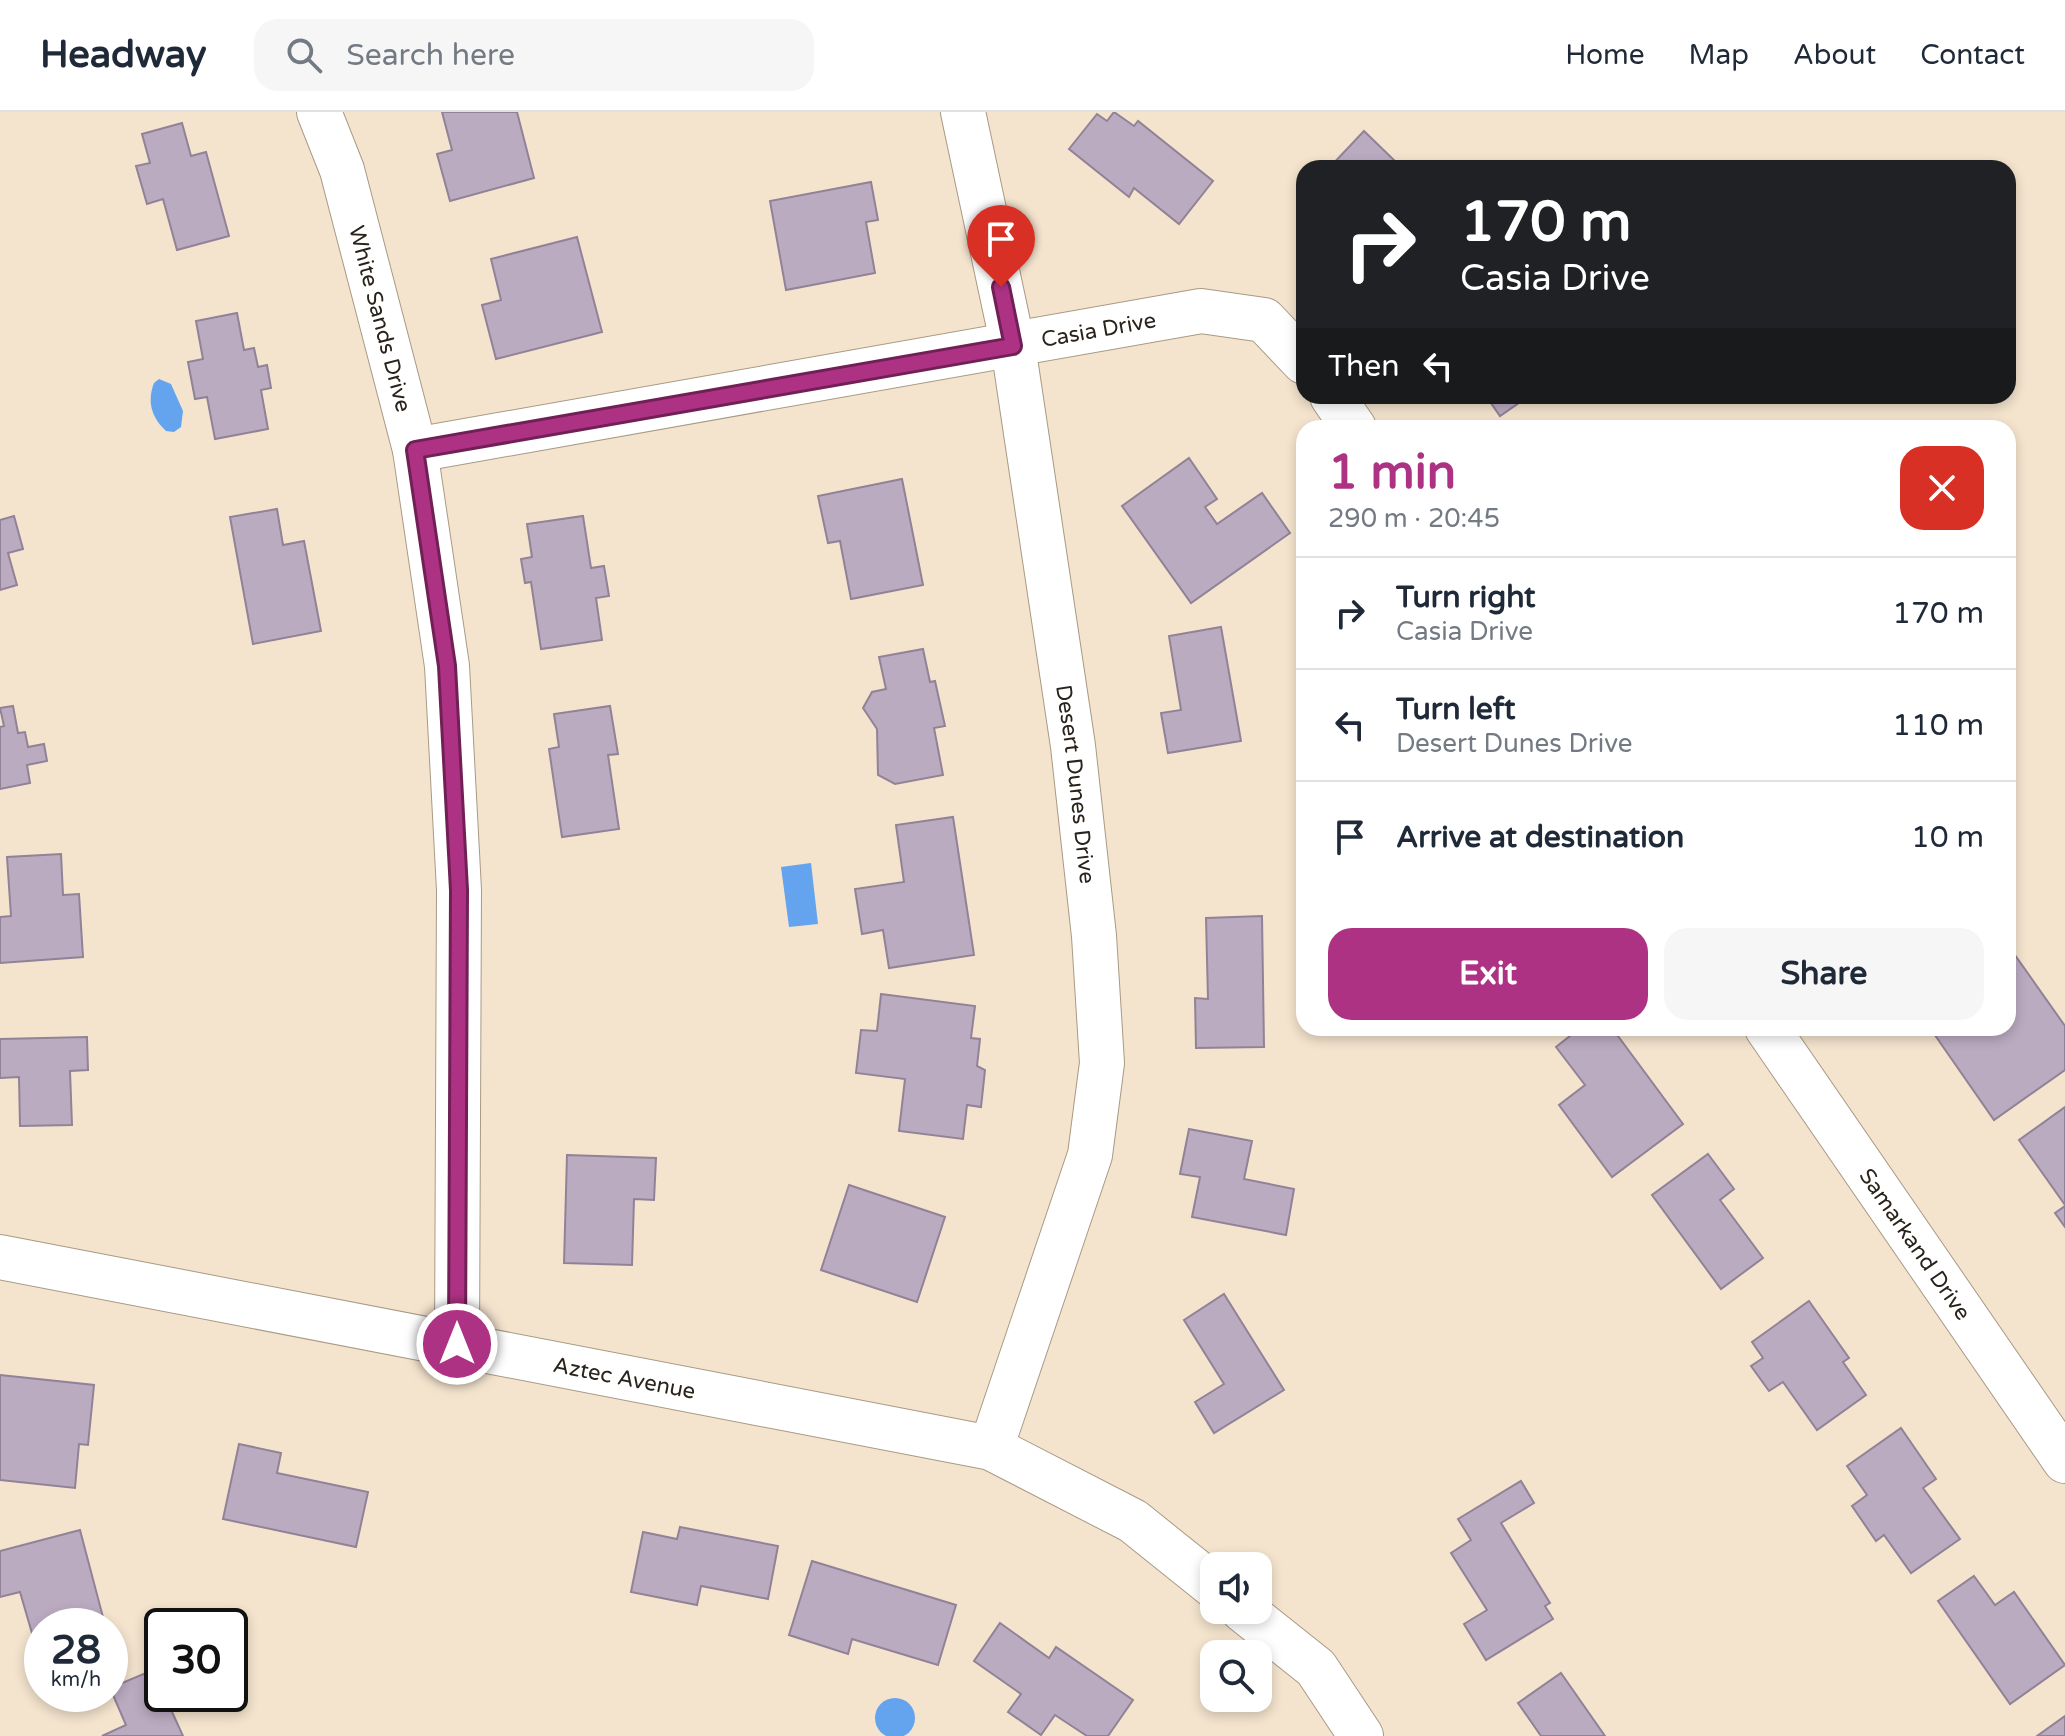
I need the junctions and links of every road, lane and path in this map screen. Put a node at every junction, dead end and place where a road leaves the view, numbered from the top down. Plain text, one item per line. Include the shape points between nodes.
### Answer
1 (319, 112) edge
2 (963, 112) edge
3 (1013, 346) junction
4 (1296, 354) edge
5 (415, 450) junction
6 (1773, 1036) edge
7 (0, 1257) edge
8 (457, 1344) junction
9 (991, 1448) junction
10 (2065, 1461) edge
11 (1200, 1575) edge
12 (1261, 1624) edge
13 (1361, 1736) edge

1 - 5 street, White Sands Drive via 342,170
2 - 3 street, Desert Dunes Drive
3 - 4 street, Casia Drive via 1201,311 1264,320
3 - 5 street, Casia Drive
3 - 9 street, Desert Dunes Drive via 1073,746 1102,1063 1090,1155
5 - 8 street, White Sands Drive via 447,666 459,890
6 - 10 street, Samarkand Drive
7 - 8 street, Aztec Avenue
8 - 9 street, Aztec Avenue
9 - 11 street, Aztec Avenue via 1133,1521
12 - 13 street via 1316,1668

